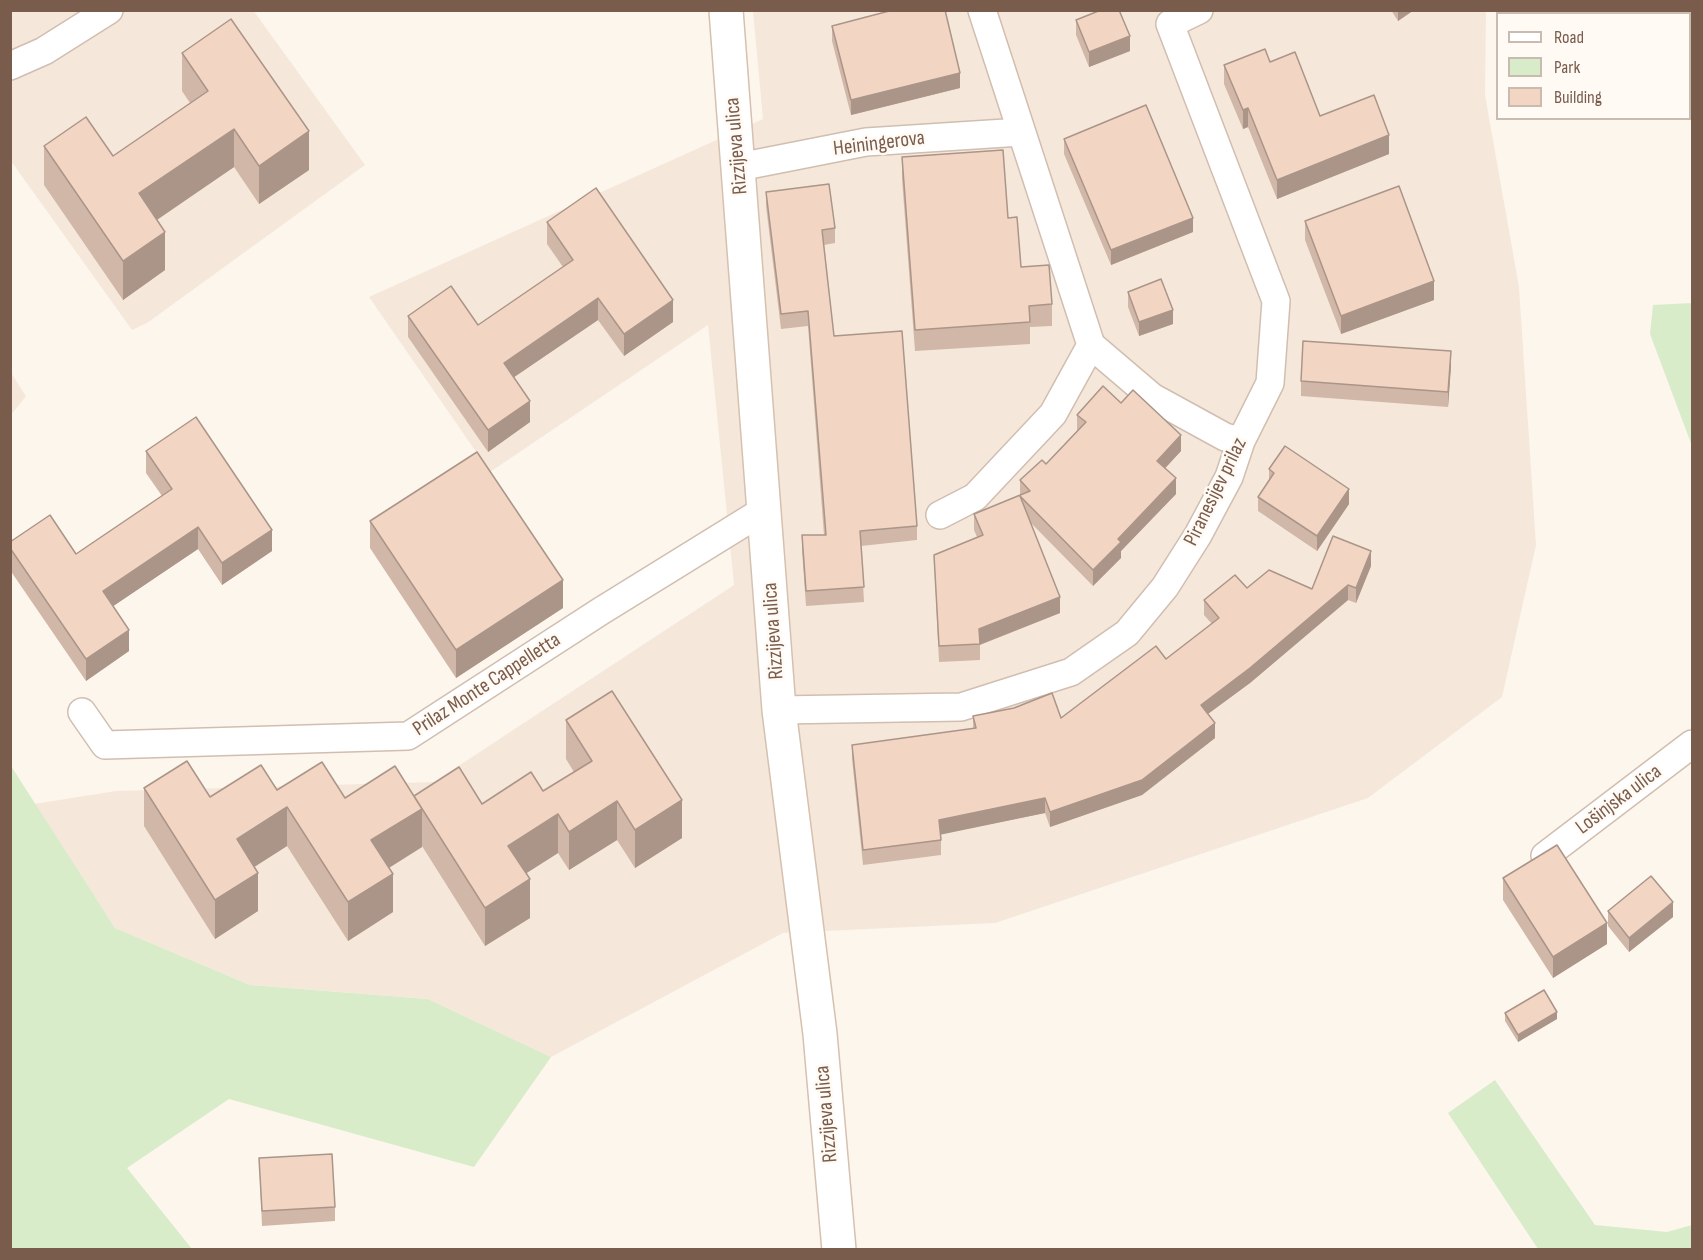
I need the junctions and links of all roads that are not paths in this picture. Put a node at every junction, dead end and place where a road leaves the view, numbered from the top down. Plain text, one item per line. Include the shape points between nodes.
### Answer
1 (109, 10) edge
2 (726, 10) edge
3 (982, 10) edge
4 (1199, 10) edge
5 (10, 66) edge
6 (1021, 132) junction
7 (738, 167) junction
8 (1091, 345) junction
9 (1241, 441) junction
10 (766, 509) junction
11 (940, 515) dead end
12 (779, 710) junction
13 (82, 712) dead end
14 (1692, 744) edge
15 (1545, 856) edge
16 (839, 1250) edge

1 - 5 street via 44,51
2 - 7 street, Rizzijeva ulica
3 - 6 street
4 - 9 street, Piranesijev prilaz via 1170,24 1276,301 1270,383
6 - 7 street, Heiningerova via 866,142
6 - 8 street
7 - 10 street, Rizzijeva ulica
8 - 9 street via 1152,397 1225,437
8 - 11 street via 1053,414 975,497
9 - 12 street, Piranesijev prilaz via 1198,535 1165,587 1127,633 1071,672 960,707
10 - 12 street, Rizzijeva ulica
10 - 13 street, Prilaz Monte Cappelletta via 408,736 105,745
12 - 16 street, Rizzijeva ulica via 820,1034
14 - 15 street, Lošinjska ulica

